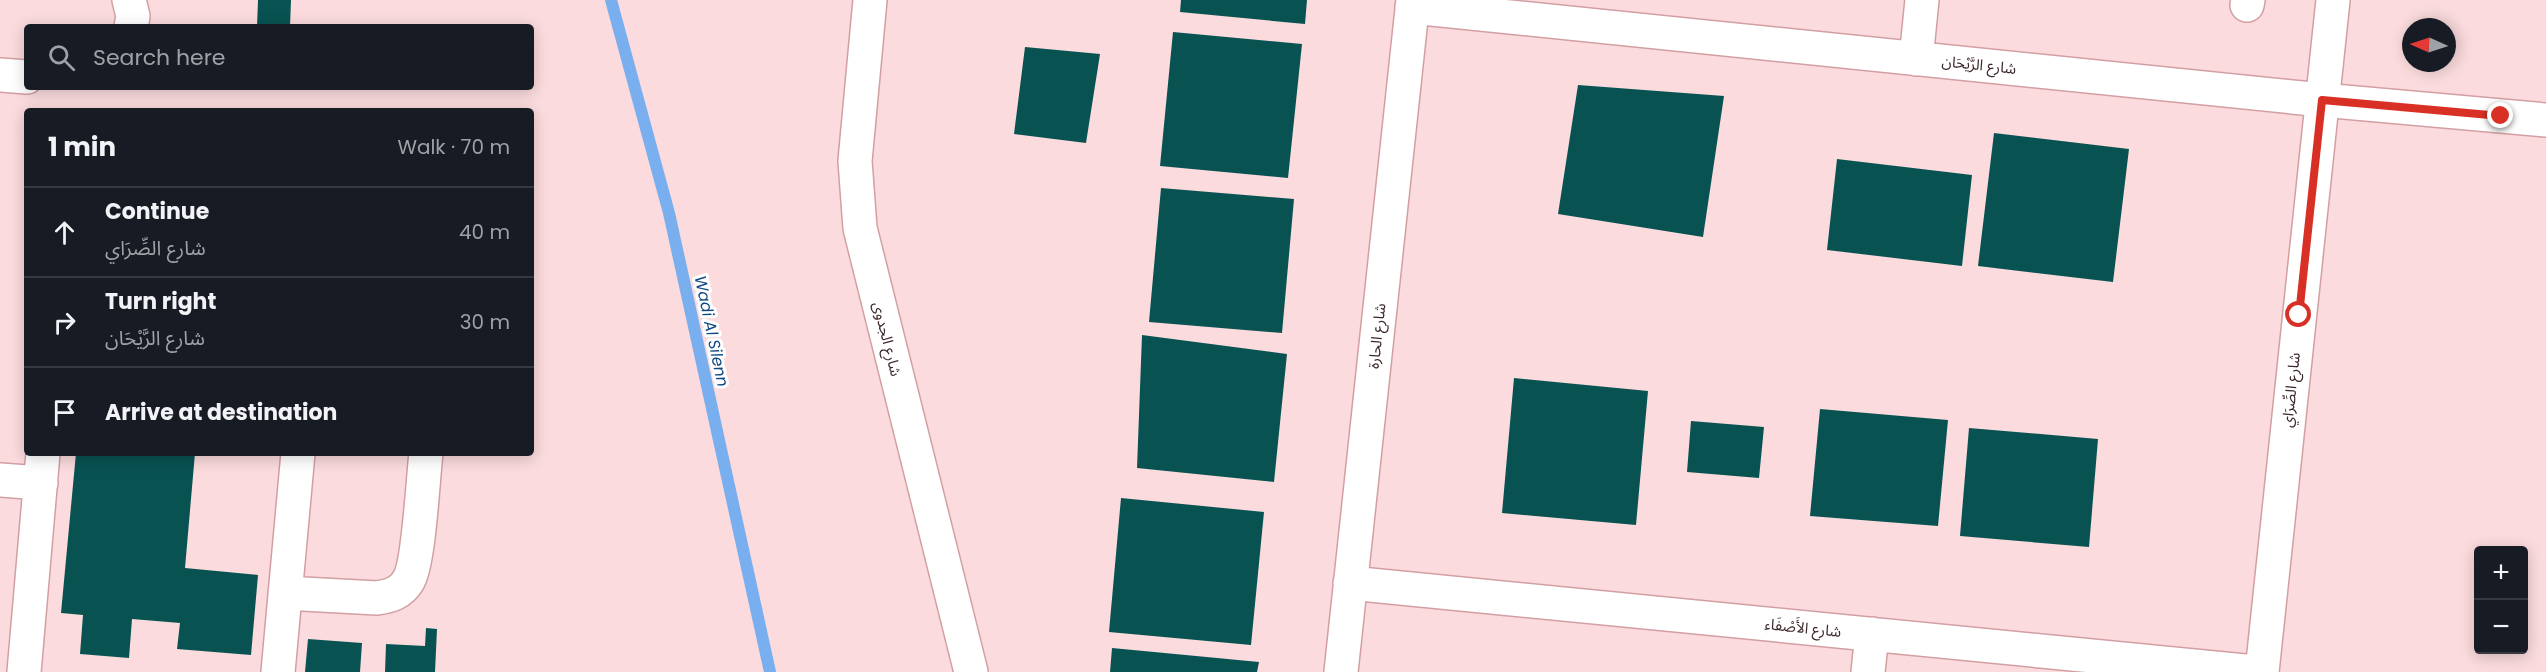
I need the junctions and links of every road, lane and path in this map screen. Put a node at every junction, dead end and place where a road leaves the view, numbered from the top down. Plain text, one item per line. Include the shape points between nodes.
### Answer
1 (129, 0) edge
2 (870, 0) edge
3 (1922, 0) edge
4 (2332, 0) edge
5 (1413, 4) edge
6 (132, 24) edge
7 (1916, 59) junction
8 (0, 75) edge
9 (24, 77) edge
10 (2322, 100) junction
11 (2546, 120) edge
12 (298, 456) edge
13 (426, 456) edge
14 (42, 468) edge
15 (0, 480) edge
16 (1350, 583) junction
17 (285, 592) junction
18 (1872, 634) junction
19 (24, 672) edge
20 (278, 672) edge
21 (971, 672) edge
22 (1341, 672) edge
23 (1868, 672) edge
24 (2255, 672) edge
25 (2262, 672) edge

1 - 6 street
2 - 21 street, شارع الجدوى via 855,161 860,228
3 - 7 street
4 - 10 street, شارع الصِّرَاي
5 - 7 street, شارع الرَّيْحَان
5 - 16 street, شارع الحارة
7 - 10 street, شارع الرَّيْحَان
8 - 9 street
10 - 11 street, شارع الرَّيْحَان
10 - 25 street, شارع الصِّرَاي
12 - 17 street
13 - 17 street via 414,570 402,589 377,598
14 - 15 street
14 - 19 street
16 - 18 street, شارع الأَصْفَاء
16 - 22 street, شارع الحارة
17 - 20 street
18 - 23 street
18 - 24 street, شارع الأَصْفَاء

